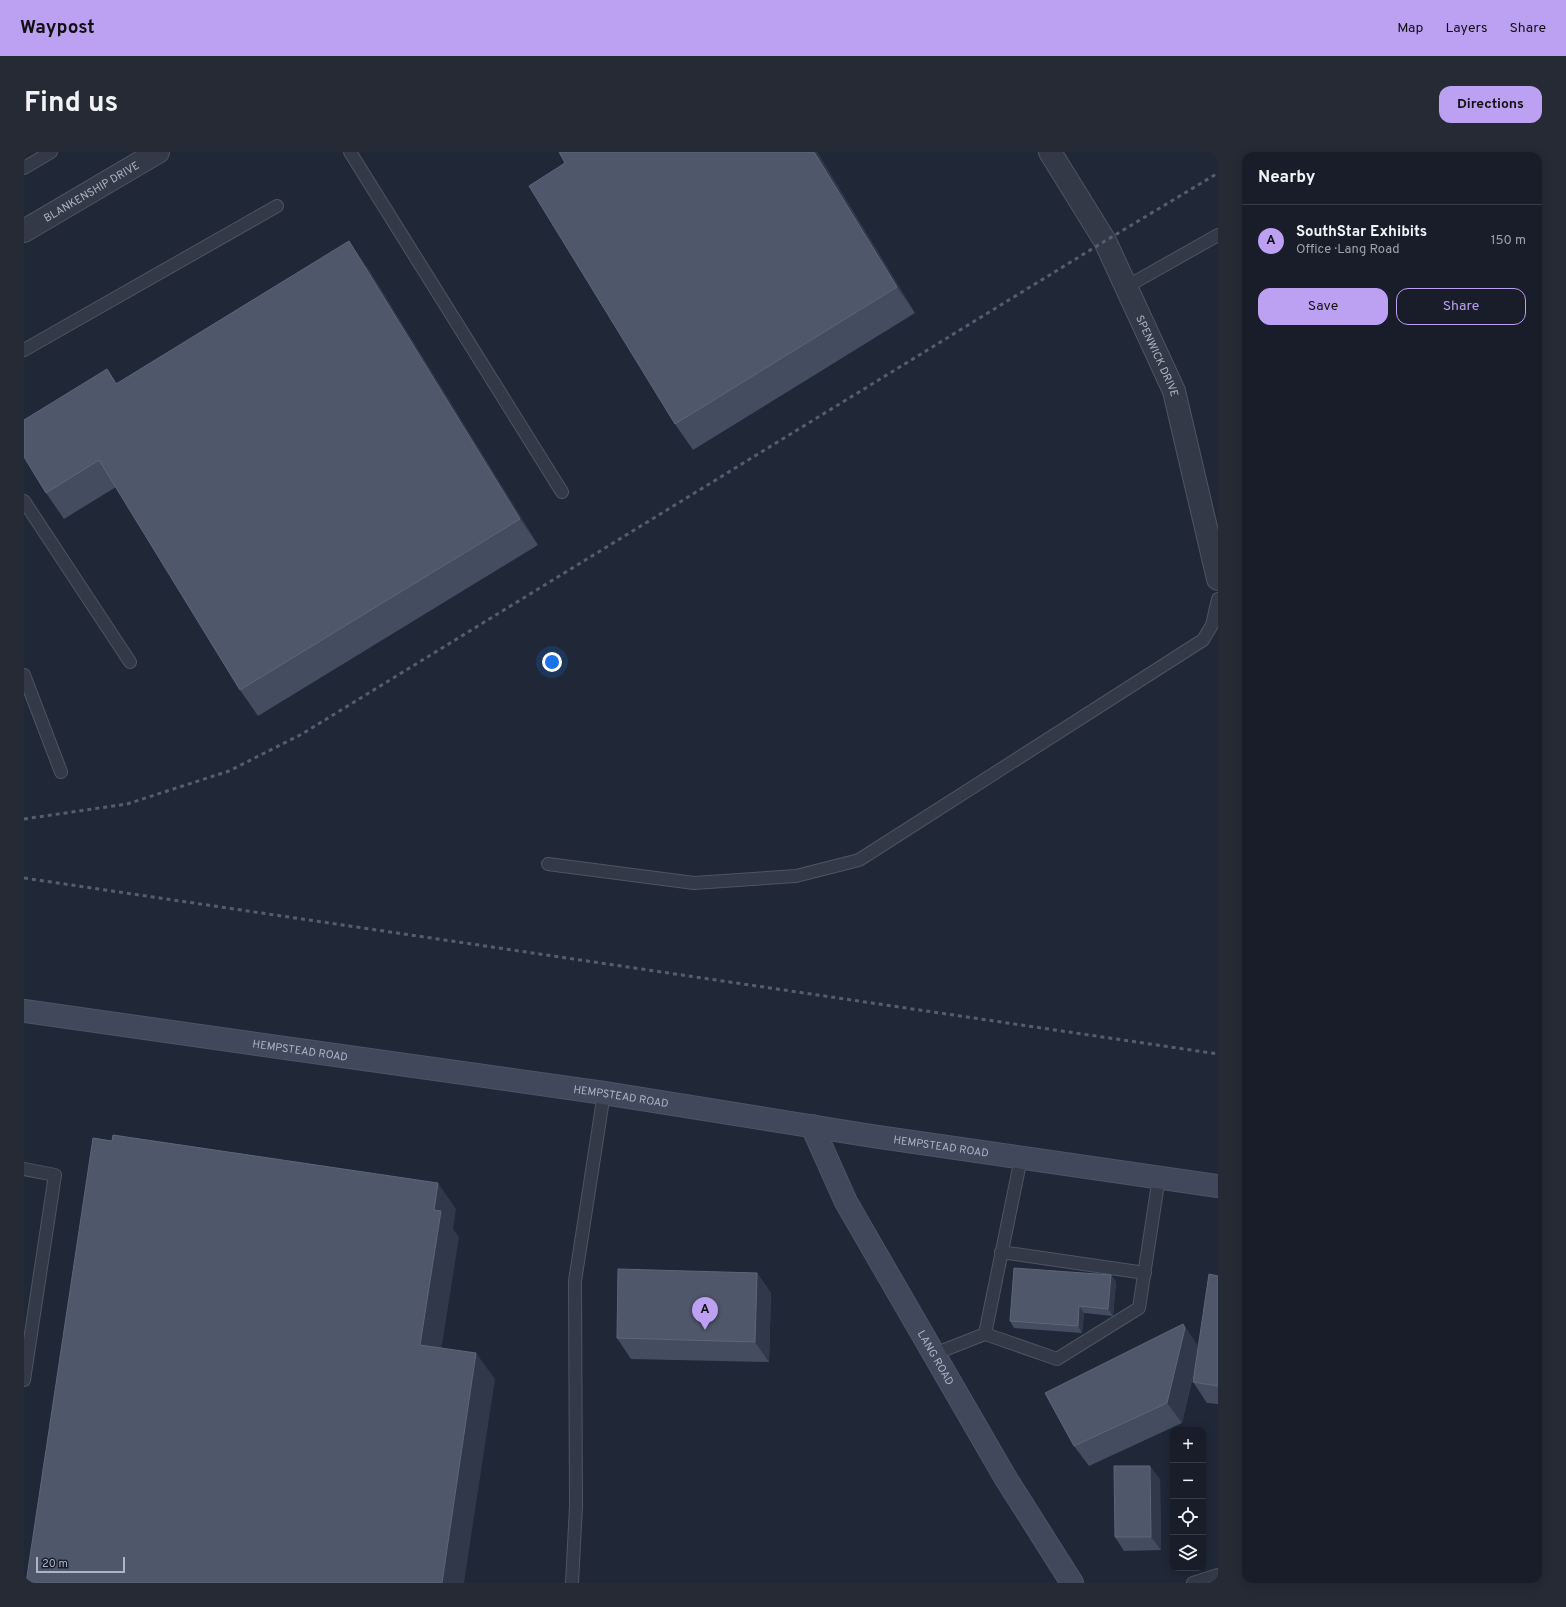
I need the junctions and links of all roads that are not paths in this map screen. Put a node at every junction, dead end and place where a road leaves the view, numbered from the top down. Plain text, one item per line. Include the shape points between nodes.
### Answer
1 (51, 152) edge
2 (158, 152) edge
3 (350, 152) edge
4 (1050, 152) edge
5 (24, 168) edge
6 (277, 206) dead end
7 (24, 231) edge
8 (1218, 235) edge
9 (1126, 287) junction
10 (24, 350) edge
11 (562, 492) dead end
12 (24, 501) edge
13 (1218, 579) edge
14 (1218, 599) edge
15 (130, 662) dead end
16 (24, 675) edge
17 (62, 772) dead end
18 (548, 864) dead end
19 (24, 1011) edge
20 (604, 1093) junction
21 (812, 1126) junction
22 (1021, 1158) junction
23 (24, 1170) edge
24 (1159, 1177) junction
25 (1218, 1186) edge
26 (1002, 1252) junction
27 (1145, 1273) junction
28 (985, 1334) junction
29 (934, 1354) junction
30 (24, 1380) edge
31 (1218, 1575) edge
32 (572, 1583) edge
33 (1072, 1583) edge
34 (1193, 1583) edge

1 - 5 lane
2 - 7 street, BLANKENSHIP DRIVE
3 - 11 lane
4 - 9 street, SPENWICK DRIVE via 1105,241
6 - 10 lane
8 - 9 lane
9 - 13 street, SPENWICK DRIVE via 1174,391
12 - 15 lane
14 - 18 lane via 1212,625 1203,640 859,860 796,876 694,883
16 - 17 lane
19 - 20 main road, HEMPSTEAD ROAD
20 - 21 main road, HEMPSTEAD ROAD
20 - 32 lane via 575,1281 576,1506
21 - 22 main road, HEMPSTEAD ROAD
21 - 29 main road, LANG ROAD via 846,1202
22 - 24 main road, HEMPSTEAD ROAD
22 - 26 lane
23 - 30 lane via 55,1175
24 - 25 main road, HEMPSTEAD ROAD
24 - 27 lane
26 - 27 lane
26 - 28 lane
27 - 28 lane via 1139,1308 1057,1359
28 - 29 lane
29 - 33 main road, LANG ROAD
31 - 34 lane

